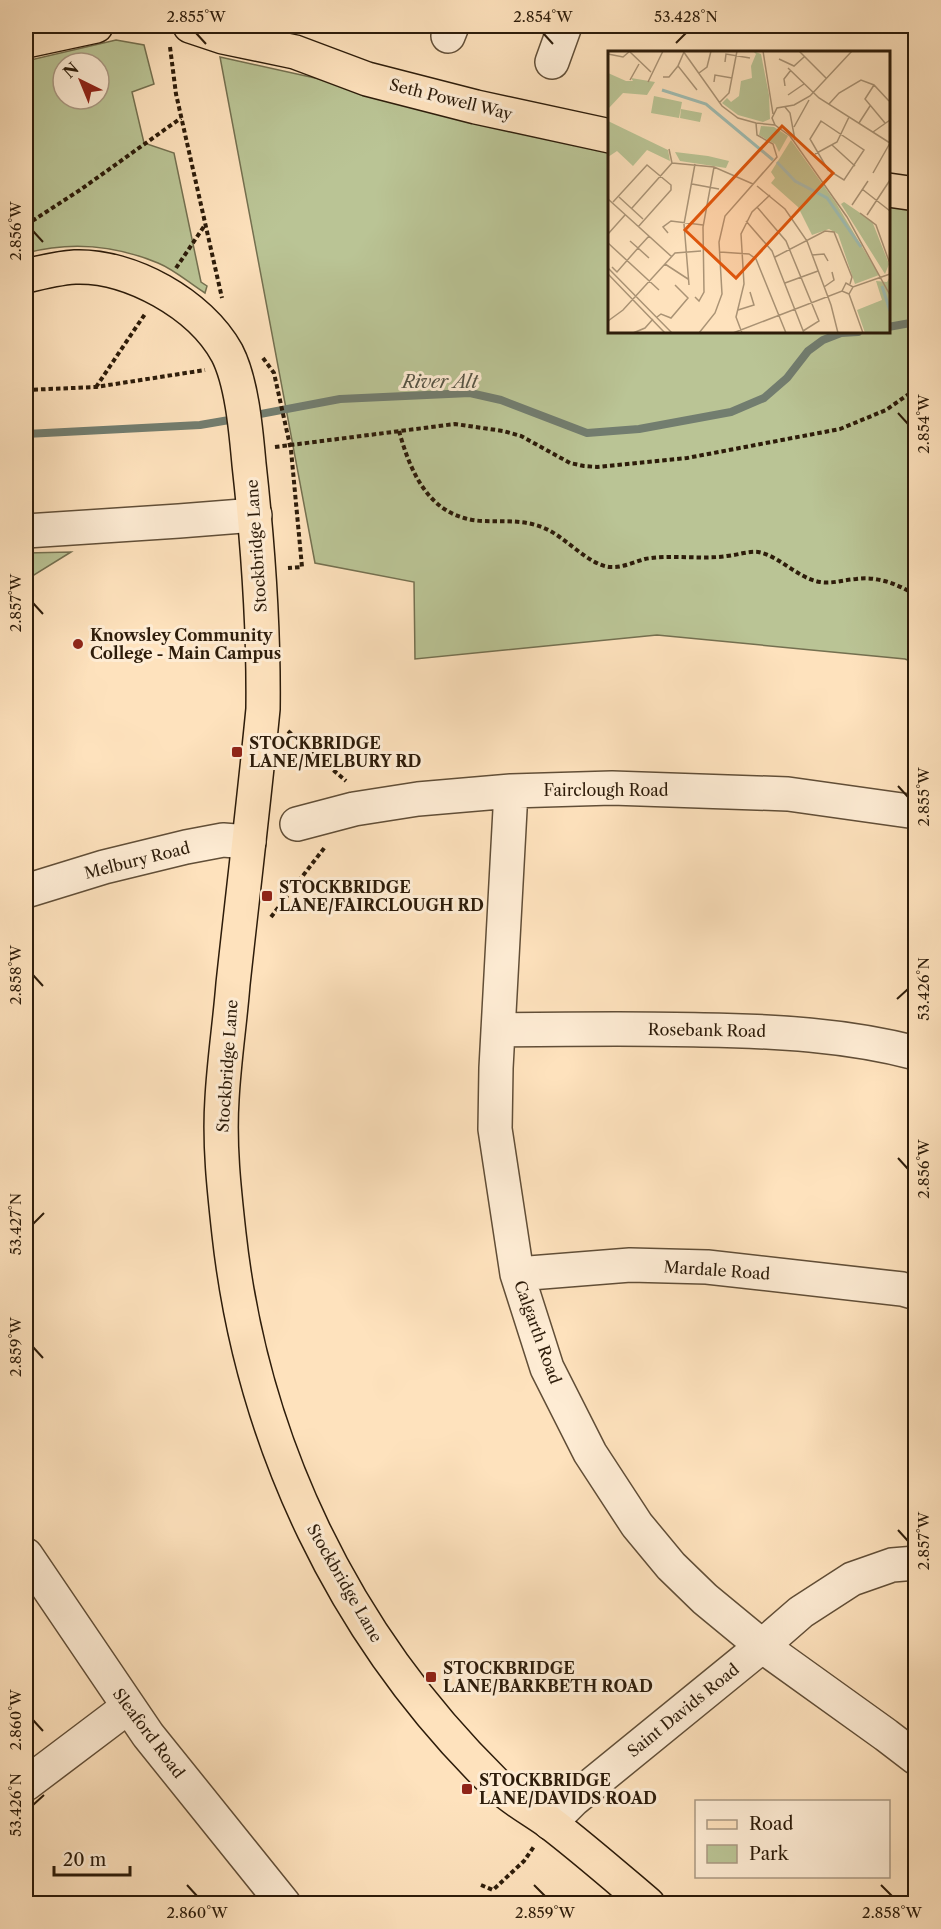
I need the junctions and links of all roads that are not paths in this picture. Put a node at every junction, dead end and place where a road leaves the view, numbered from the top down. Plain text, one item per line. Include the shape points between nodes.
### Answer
1 (96, 26) edge
2 (254, 26) edge
3 (565, 26) edge
4 (179, 31) edge
5 (26, 41) edge
6 (295, 52) junction
7 (552, 62) dead end
8 (608, 136) edge
9 (890, 190) edge
10 (915, 194) edge
11 (26, 276) edge
12 (255, 515) junction
13 (26, 531) edge
14 (512, 791) junction
15 (915, 812) edge
16 (297, 824) dead end
17 (249, 842) junction
18 (26, 891) edge
19 (498, 1030) junction
20 (915, 1053) edge
21 (517, 1274) junction
22 (915, 1293) edge
23 (26, 1555) edge
24 (915, 1563) edge
25 (762, 1646) junction
26 (128, 1707) junction
27 (915, 1758) edge
28 (26, 1784) edge
29 (550, 1823) junction
30 (284, 1904) edge
31 (648, 1904) edge

1 - 5 main road
2 - 6 main road, Seth Powell Way
3 - 7 street
4 - 6 main road, Seth Powell Way
6 - 8 main road, Seth Powell Way via 367,79
9 - 10 main road
11 - 12 main road, Stockbridge Lane via 76,267 118,273 140,281 161,290 192,312 226,353 246,360 241,402
12 - 13 street
12 - 17 main road, Stockbridge Lane via 263,709
14 - 15 street, Fairclough Road via 612,788 788,794
14 - 16 street, Fairclough Road via 418,799 354,809
14 - 19 street, Calgarth Road
17 - 18 street, Melbury Road via 223,840 186,847
17 - 29 main road, Stockbridge Lane via 222,1099 222,1179 234,1278 247,1346 266,1413 324,1554 398,1671 443,1729 497,1786
19 - 20 street, Rosebank Road via 769,1031 883,1044
19 - 21 street, Calgarth Road via 495,1129
21 - 22 street, Mardale Road via 630,1265 707,1267
21 - 25 street, Calgarth Road via 547,1368 590,1453 671,1566
23 - 26 street, Sleaford Road
24 - 25 street, Saint Davids Road via 892,1565 852,1579 801,1612
25 - 27 street, Calgarth Road
25 - 29 street, Saint Davids Road
26 - 28 street
26 - 30 street, Sleaford Road
29 - 31 main road, Stockbridge Lane

